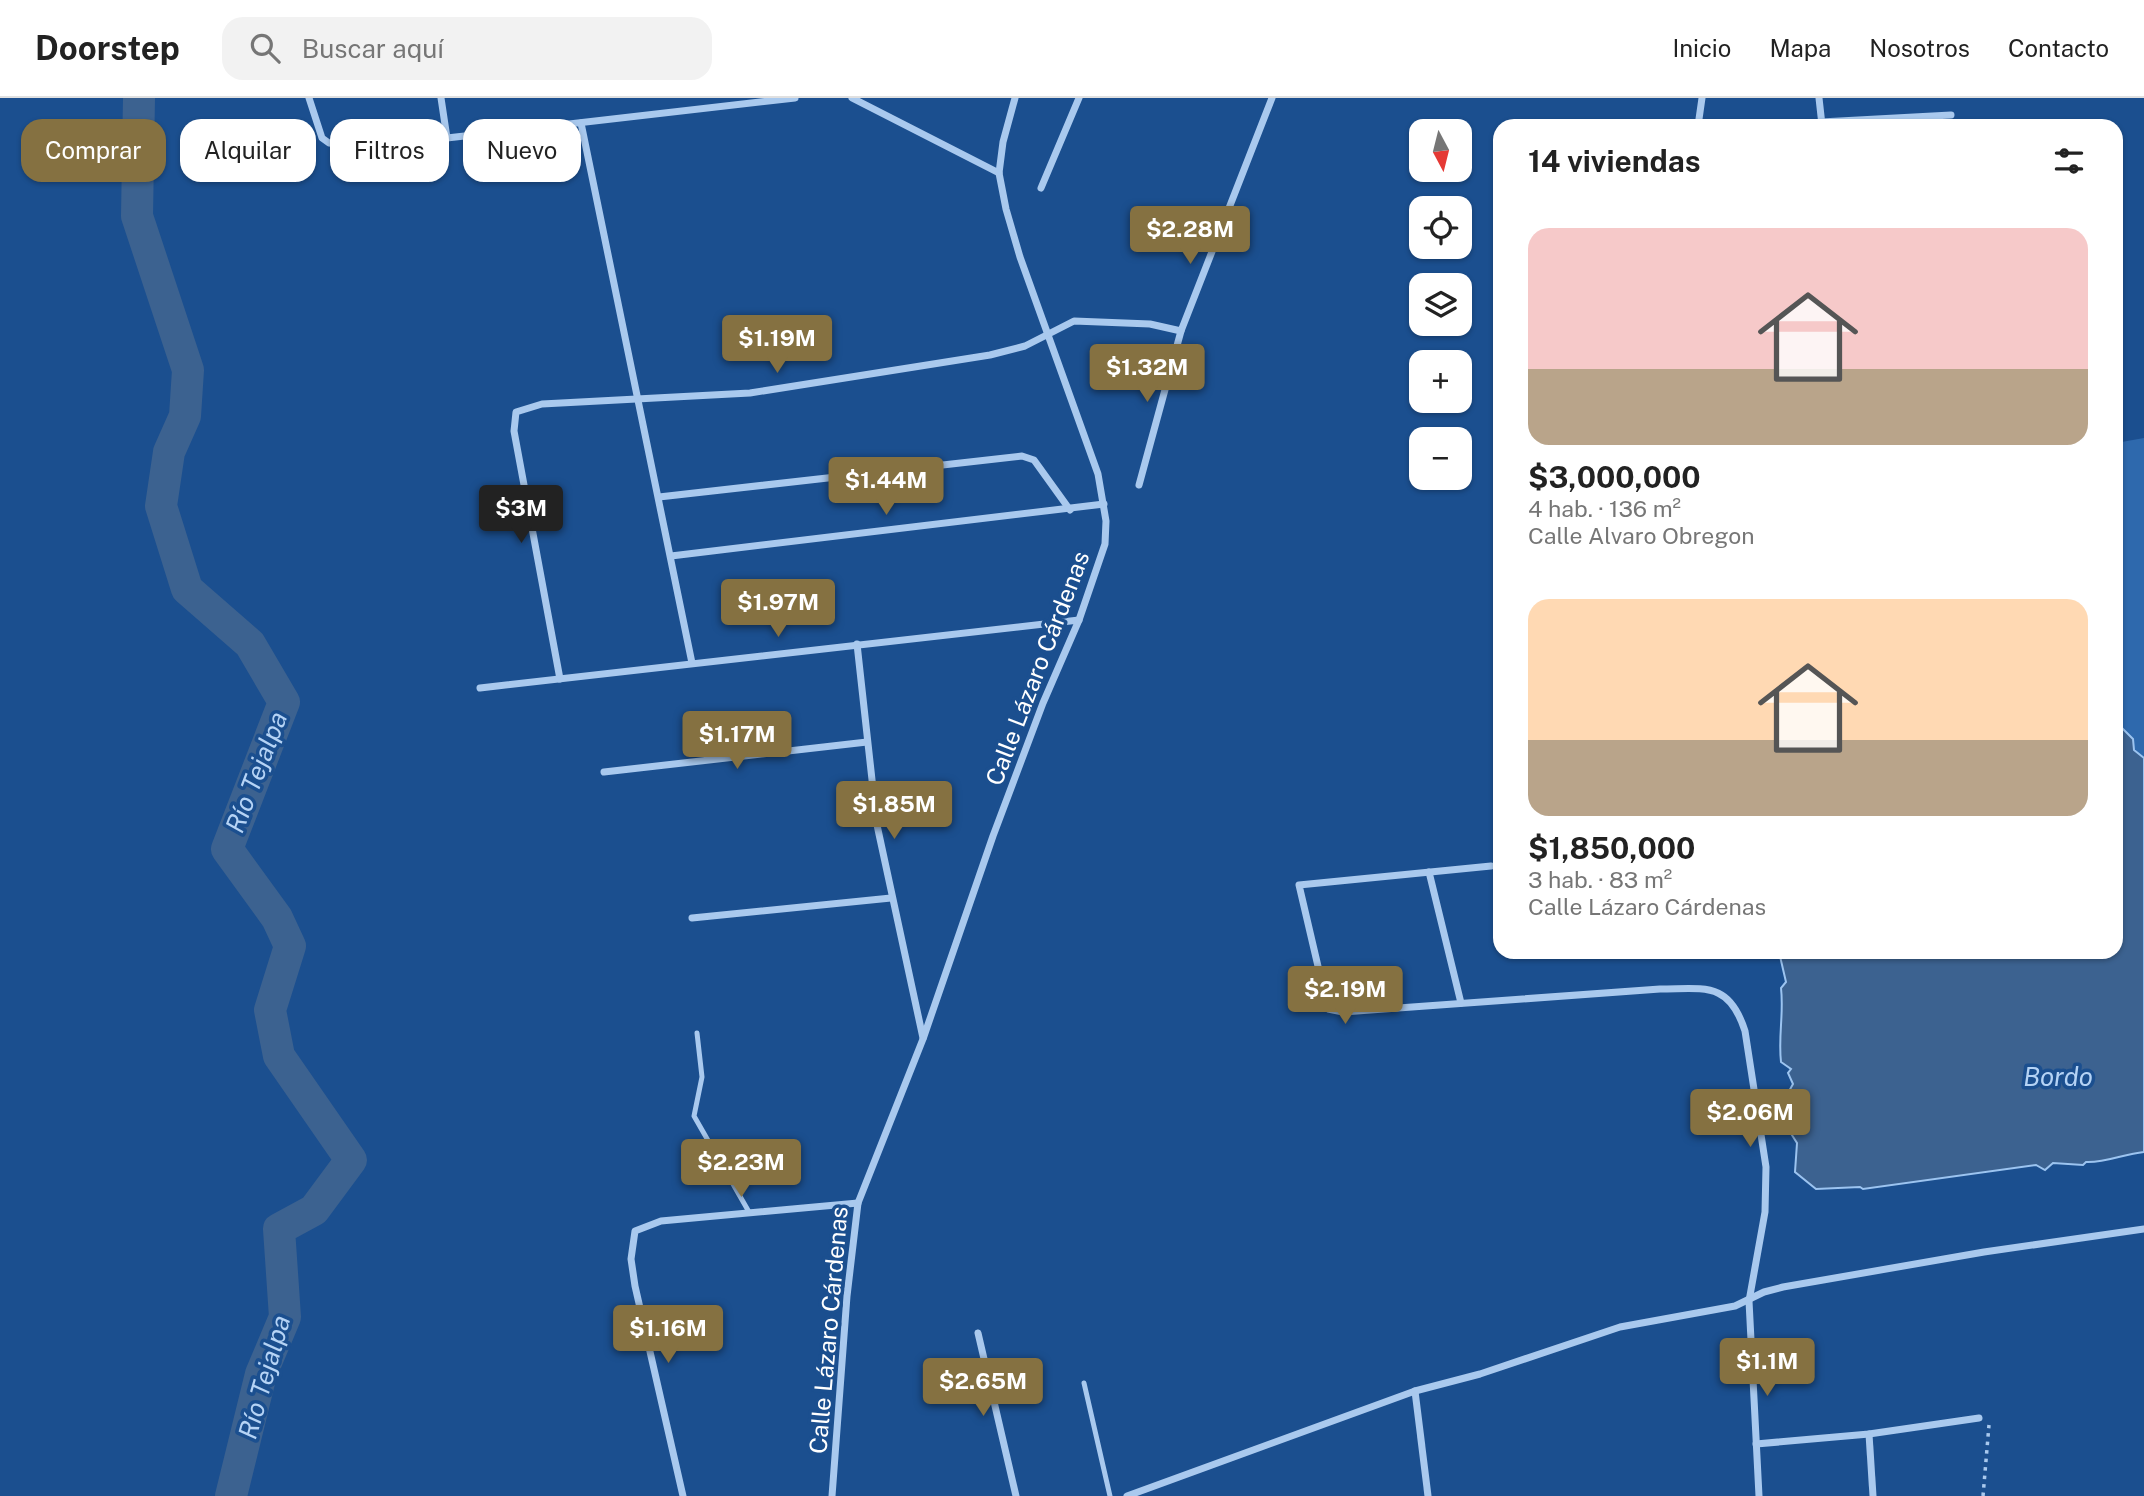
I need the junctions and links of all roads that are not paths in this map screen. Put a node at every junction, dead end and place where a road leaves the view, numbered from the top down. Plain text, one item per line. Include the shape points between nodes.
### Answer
1 (309, 98) edge
2 (441, 98) edge
3 (795, 98) edge
4 (852, 98) edge
5 (1015, 98) edge
6 (1079, 98) edge
7 (1272, 98) edge
8 (1702, 98) edge
9 (1819, 98) edge
10 (1951, 115) dead end
11 (1913, 116) junction
12 (444, 119) edge
13 (1699, 119) edge
14 (1821, 119) edge
15 (1878, 119) edge
16 (1913, 119) edge
17 (581, 123) joint
18 (330, 143) edge
19 (999, 173) junction
20 (1041, 188) dead end
21 (1181, 331) junction
22 (1047, 333) junction
23 (639, 397) junction
24 (1139, 485) dead end
25 (659, 496) junction
26 (1104, 504) junction
27 (1070, 510) junction
28 (671, 556) junction
29 (1079, 620) junction
30 (857, 644) junction
31 (692, 663) junction
32 (560, 679) junction
33 (480, 688) dead end
34 (867, 742) junction
35 (604, 772) dead end
36 (1491, 866) dead end
37 (1429, 872) junction
38 (891, 898) junction
39 (692, 918) dead end
40 (1461, 1003) junction
41 (697, 1033) dead end
42 (923, 1039) junction
43 (858, 1203) junction
44 (749, 1212) junction
45 (2144, 1229) edge
46 (1749, 1301) junction
47 (978, 1333) dead end
48 (1084, 1383) dead end
49 (1415, 1391) junction
50 (1979, 1418) road end
51 (1869, 1434) junction
52 (1756, 1444) junction
53 (683, 1496) edge
54 (832, 1496) edge
55 (1016, 1496) edge
56 (1110, 1496) edge
57 (1127, 1496) edge
58 (1429, 1496) edge
59 (1759, 1496) edge
60 (1873, 1496) edge

1 - 18 street via 322,138
2 - 12 street
3 - 17 street
4 - 19 street
5 - 19 street, Calle Lázaro Cárdenas
6 - 20 street
7 - 21 street
8 - 13 street
9 - 14 street
10 - 11 street
11 - 15 street
11 - 16 street
17 - 23 street via 608,268
19 - 22 street, Calle Lázaro Cárdenas via 1020,257
21 - 22 street via 1089,320 1063,324
21 - 24 street
22 - 23 street via 1025,346 990,355 776,390
22 - 26 street, Calle Lázaro Cárdenas via 1098,474
23 - 25 street
23 - 32 street via 542,404 516,412 514,430
25 - 27 street via 1022,456 1034,460
25 - 28 street
26 - 27 street
26 - 29 street, Calle Lázaro Cárdenas via 1105,544
27 - 28 street
28 - 31 street
29 - 30 street
29 - 42 street, Calle Lázaro Cárdenas via 993,836
30 - 31 street
30 - 34 street
31 - 32 street
32 - 33 street
34 - 35 street
34 - 38 street
36 - 37 street
37 - 40 street
37 - 40 street via 1299,885 1328,1009 1343,1012
38 - 39 street
38 - 42 street
40 - 46 street via 1660,989 1705,989 1727,996 1745,1031 1766,1167 1765,1212
41 - 44 lane via 702,1077 694,1116
42 - 43 street, Calle Lázaro Cárdenas
43 - 44 street
43 - 54 street, Calle Lázaro Cárdenas
44 - 53 street via 661,1221 635,1231 631,1240 635,1286
45 - 46 street via 1819,1281 1764,1292
46 - 49 street via 1620,1327
46 - 52 street
47 - 55 street
48 - 56 lane
49 - 57 street
49 - 58 street
50 - 51 street
51 - 52 street
51 - 60 street
52 - 59 street

